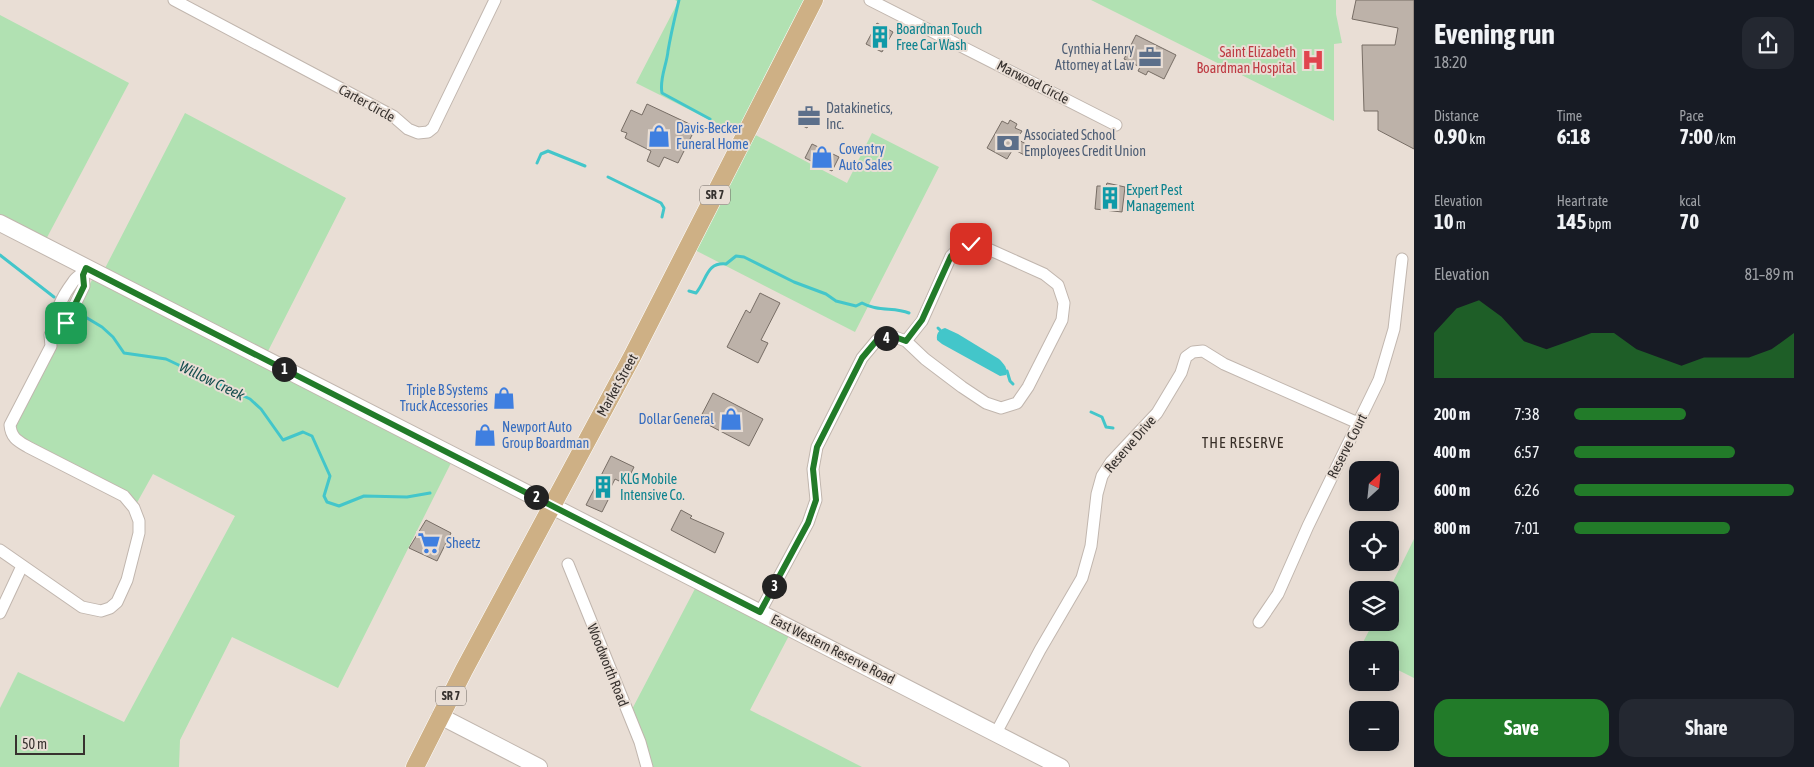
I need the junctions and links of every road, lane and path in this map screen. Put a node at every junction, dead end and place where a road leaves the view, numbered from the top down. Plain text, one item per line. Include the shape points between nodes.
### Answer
1 (174, 0) edge
2 (495, 0) edge
3 (814, 0) edge
4 (870, 0) edge
5 (1116, 125) dead end
6 (0, 223) edge
7 (1402, 259) dead end
8 (50, 336) dead end
9 (906, 341) junction
10 (1358, 423) junction
11 (552, 505) junction
12 (0, 550) edge
13 (568, 564) dead end
14 (22, 566) junction
15 (760, 612) junction
16 (0, 614) edge
17 (1259, 622) dead end
18 (440, 716) junction
19 (996, 733) junction
20 (416, 767) edge
21 (539, 767) edge
22 (646, 767) edge
23 (1061, 767) edge

1 - 2 street, Carter Circle via 393,116 418,133 428,132 436,123
3 - 11 main road, Market Street / SR 7 via 633,355
4 - 5 street, Marwood Circle
6 - 11 main road, East Western Reserve Road via 85,271
7 - 10 street, Reserve Court via 1390,345 1379,380
8 - 14 street via 51,346 10,426 11,434 28,447 124,496 134,508 139,532 122,594 110,608 100,611 82,607
9 - 9 street via 962,387 986,403 1001,408 1017,403 1028,387 1062,320 1064,303 1058,285 1044,274 971,244 960,247 951,256 922,320
9 - 15 street via 892,336 877,340 862,358 817,447 813,469 816,500 808,523
10 - 17 street, Reserve Court via 1278,594
10 - 19 street, Reserve Drive via 1203,352 1189,354 1158,413 1111,462 1102,476 1091,546 1082,578
11 - 15 main road, East Western Reserve Road
11 - 18 main road, Market Street / SR 7
12 - 14 street
13 - 22 street, Woodworth Road via 640,742
14 - 16 street
15 - 19 main road, East Western Reserve Road
18 - 20 main road, Market Street / SR 7
18 - 21 main road
19 - 23 main road, East Western Reserve Road

